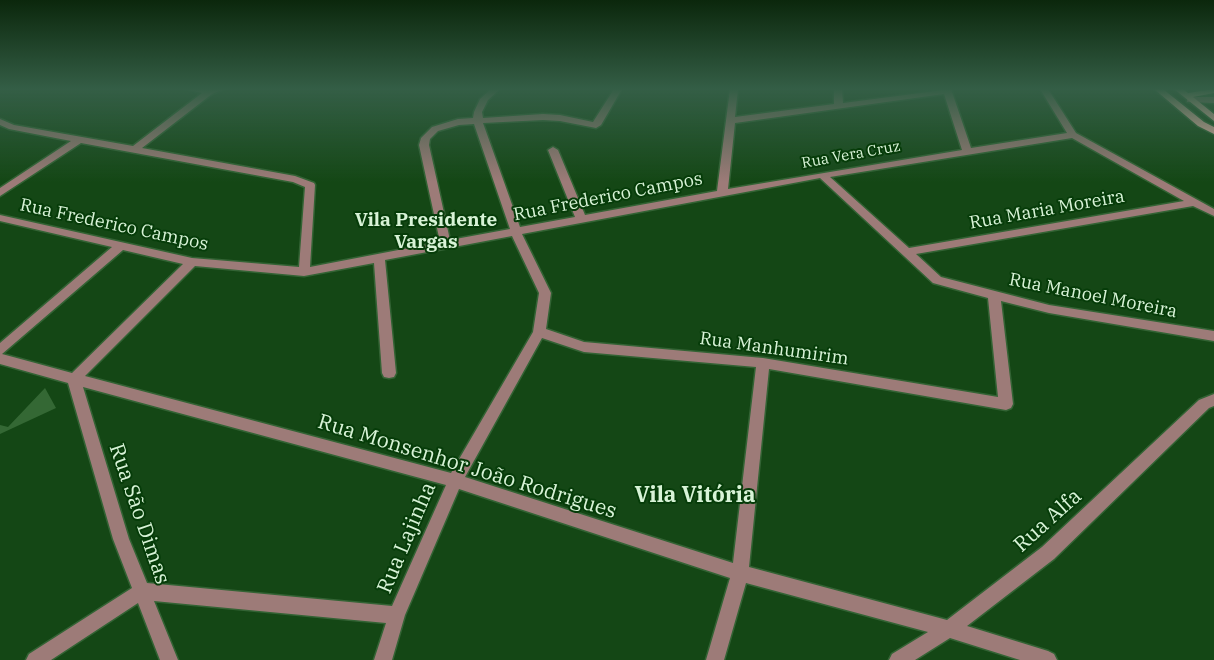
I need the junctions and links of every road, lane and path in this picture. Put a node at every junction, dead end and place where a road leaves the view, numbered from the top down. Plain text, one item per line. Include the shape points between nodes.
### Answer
1 (173, 120) edge
2 (508, 120) edge
3 (562, 120) edge
4 (600, 120) edge
5 (738, 120) edge
6 (957, 120) edge
7 (1064, 120) edge
8 (1197, 120) edge
9 (478, 121) junction
10 (729, 121) joint
11 (0, 122) edge
12 (1214, 131) edge
13 (1074, 135) junction
14 (80, 138) junction
15 (135, 149) junction
16 (553, 150) dead end
17 (967, 151) junction
18 (822, 175) junction
19 (0, 193) edge
20 (722, 193) junction
21 (1194, 202) junction
22 (1214, 213) edge
23 (0, 218) edge
24 (581, 219) junction
25 (516, 232) junction
26 (446, 246) junction
27 (120, 247) junction
28 (906, 252) junction
29 (379, 258) junction
30 (192, 262) junction
31 (304, 272) junction
32 (994, 294) junction
33 (539, 332) junction
34 (1214, 336) edge
35 (0, 350) edge
36 (0, 359) edge
37 (763, 363) junction
38 (389, 373) dead end
39 (74, 379) junction
40 (1214, 400) edge
41 (455, 481) junction
42 (740, 573) junction
43 (142, 591) junction
44 (397, 616) junction
45 (949, 629) junction
46 (36, 660) edge
47 (169, 660) edge
48 (383, 660) edge
49 (715, 660) edge
50 (898, 660) edge
51 (1048, 660) edge

1 - 15 street
2 - 9 street
3 - 4 street via 596,126
5 - 10 street
6 - 17 street
7 - 13 street
8 - 12 main road
9 - 25 street
9 - 26 street via 458,122 434,129 424,145
10 - 20 street
11 - 14 street via 12,127
13 - 17 street, Rua Vera Cruz
13 - 21 street
14 - 15 street
14 - 19 street
15 - 31 street via 295,179 310,185
16 - 24 street
17 - 18 street, Rua Vera Cruz
18 - 20 street, Rua Vera Cruz
18 - 28 street
20 - 24 street, Rua Frederico Campos
21 - 22 street
21 - 28 street, Rua Maria Moreira
23 - 27 street, Rua Frederico Campos
24 - 25 street, Rua Frederico Campos
25 - 26 street, Rua Frederico Campos
25 - 33 street via 545,293
26 - 29 street, Rua Frederico Campos
27 - 30 street, Rua Frederico Campos
27 - 35 street
28 - 32 street, Rua Manoel Moreira via 937,280
29 - 31 street, Rua Frederico Campos
29 - 38 street
30 - 31 street, Rua Frederico Campos
30 - 39 street
32 - 34 street, Rua Manoel Moreira via 1049,309
32 - 37 street, Rua Manhumirim via 1006,404
33 - 37 street, Rua Manhumirim via 584,347
33 - 41 street, Rua Lajinha
36 - 39 street, Rua Monsenhor João Rodrigues
37 - 42 street
39 - 41 street, Rua Monsenhor João Rodrigues
39 - 43 street, Rua São Dimas via 121,539
40 - 45 street, Rua Alfa via 1204,404 1048,553
41 - 42 street, Rua Monsenhor João Rodrigues
41 - 44 street, Rua Lajinha
42 - 45 street, Rua Monsenhor João Rodrigues
42 - 49 street
43 - 44 street
43 - 46 street
43 - 47 street, Rua São Dimas
44 - 48 street, Rua Lajinha
45 - 50 street, Rua Alfa
45 - 51 street, Rua Monsenhor João Rodrigues

